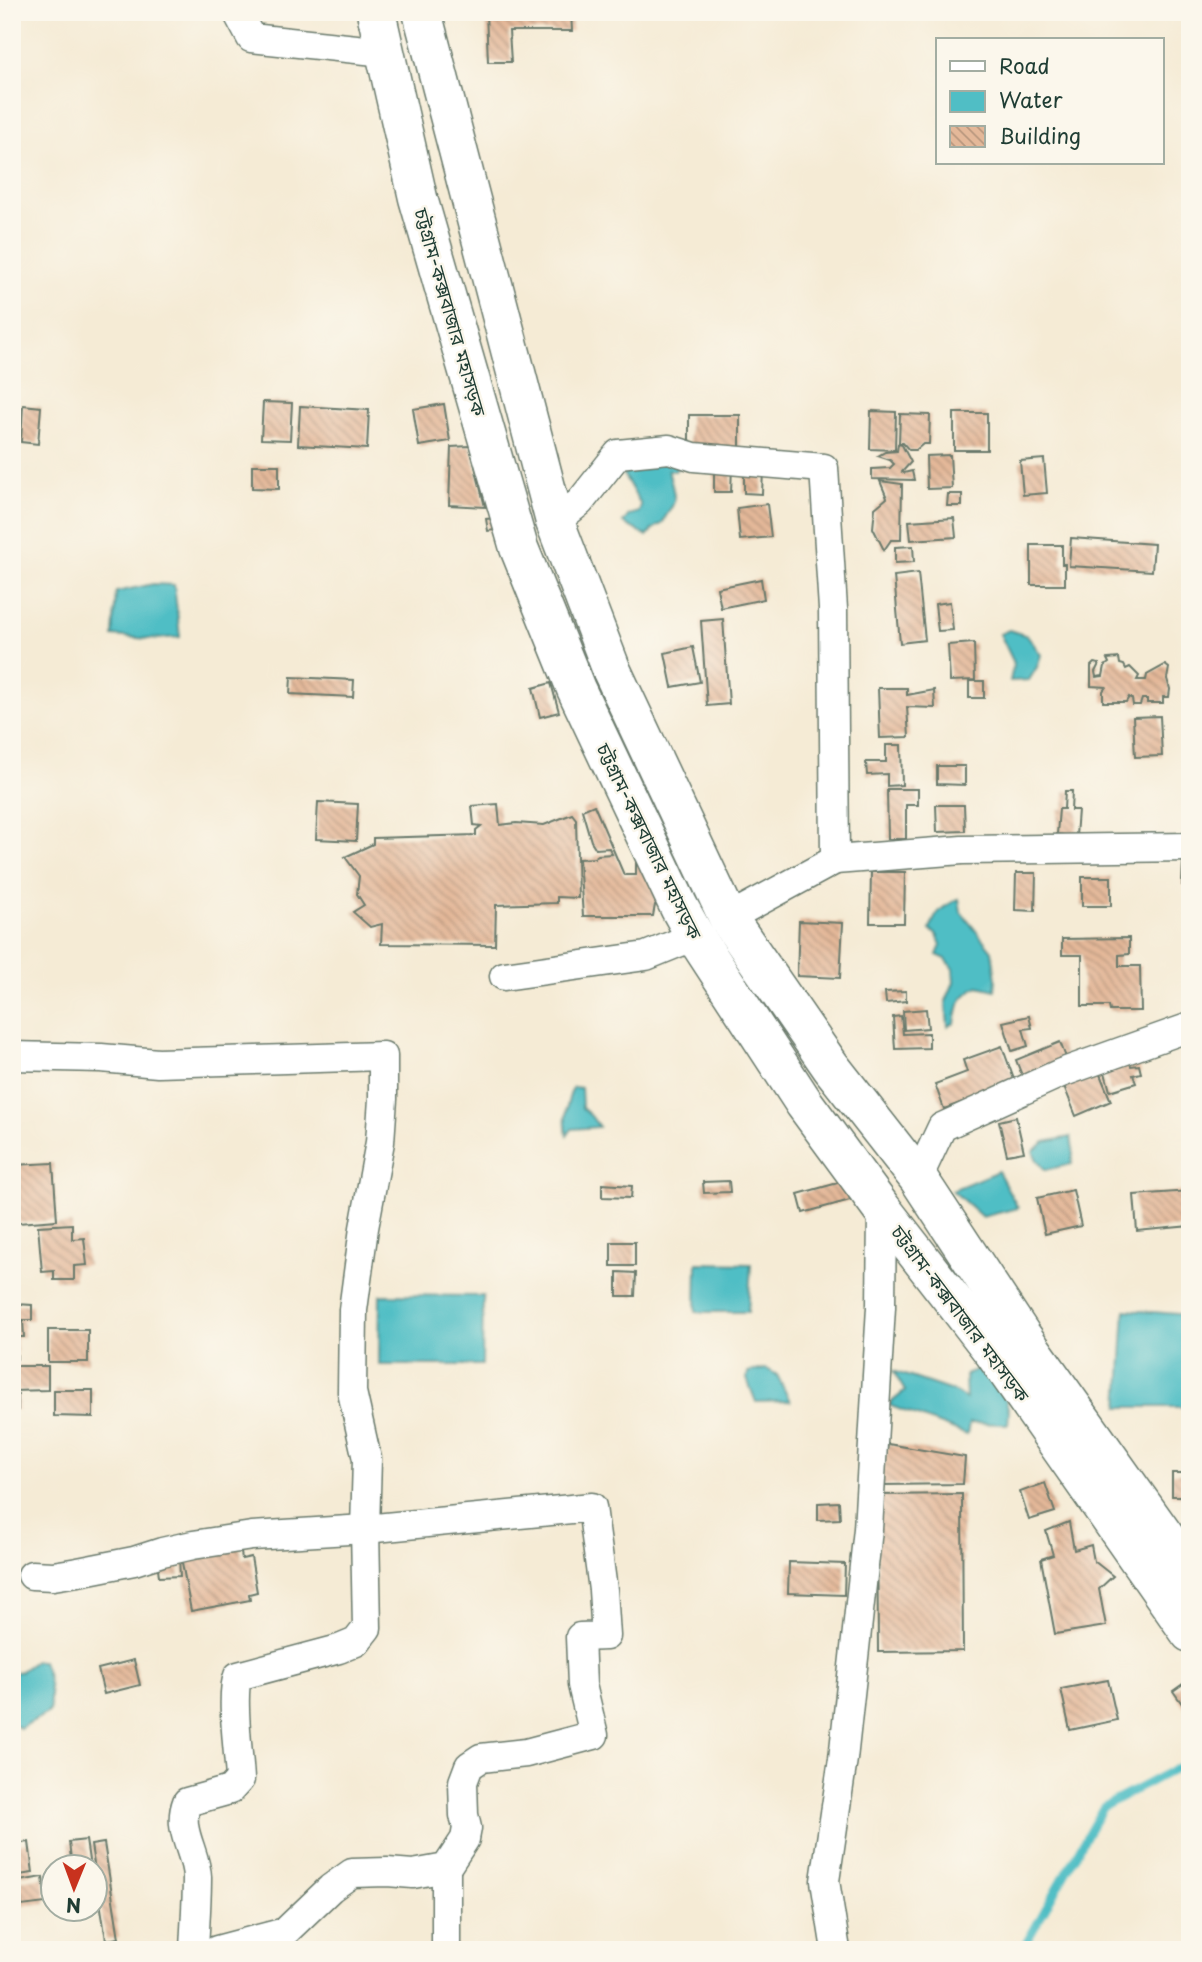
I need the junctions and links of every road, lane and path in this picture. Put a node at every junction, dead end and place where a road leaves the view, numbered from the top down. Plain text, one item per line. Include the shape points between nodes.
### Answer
1 (237, 12) edge
2 (376, 12) edge
3 (422, 12) edge
4 (385, 52) junction
5 (555, 522) junction
6 (1190, 847) edge
7 (835, 860) junction
8 (728, 918) junction
9 (695, 936) junction
10 (504, 976) dead end
11 (1190, 1027) edge
12 (12, 1056) edge
13 (918, 1178) junction
14 (882, 1209) junction
15 (365, 1529) junction
16 (1190, 1572) edge
17 (32, 1575) dead end
18 (1190, 1633) edge
19 (446, 1868) junction
20 (194, 1950) edge
21 (217, 1950) edge
22 (446, 1950) edge
23 (836, 1950) edge

1 - 4 street via 251,38
2 - 4 highway, চট্টগ্রাম-কক্সবাজার মহাসড়ক
3 - 5 highway, চট্টগ্রাম-কক্সবাজার মহাসড়ক
4 - 9 highway, চট্টগ্রাম-কক্সবাজার মহাসড়ক via 418,198 519,548 576,689
5 - 7 street via 580,502 618,454 668,449 694,457 824,468 833,609
5 - 8 highway, চট্টগ্রাম-কক্সবাজার মহাসড়ক via 612,671
6 - 7 street via 961,850
7 - 8 street
8 - 13 highway, চট্টগ্রাম-কক্সবাজার মহাসড়ক via 831,1067
9 - 10 street via 646,956
9 - 14 highway, চট্টগ্রাম-কক্সবাজার মহাসড়ক via 804,1103
11 - 13 street via 1061,1073 942,1127
12 - 15 street via 158,1063 383,1056 380,1142 353,1310 352,1392 368,1459
13 - 16 highway, চট্টগ্রাম-কক্সবাজার মহাসড়ক
14 - 18 highway, চট্টগ্রাম-কক্সবাজার মহাসড়ক via 994,1353
14 - 23 street via 868,1529 825,1881
15 - 17 street via 252,1536 78,1572
15 - 19 street via 592,1507 606,1636 580,1637 580,1657 594,1735 526,1753 481,1758 469,1766 463,1782 465,1839
15 - 20 street via 367,1628 356,1642 238,1676 235,1683 240,1779 230,1790 187,1802 182,1814 197,1874
19 - 21 street via 413,1874 352,1873 285,1933
19 - 22 street

